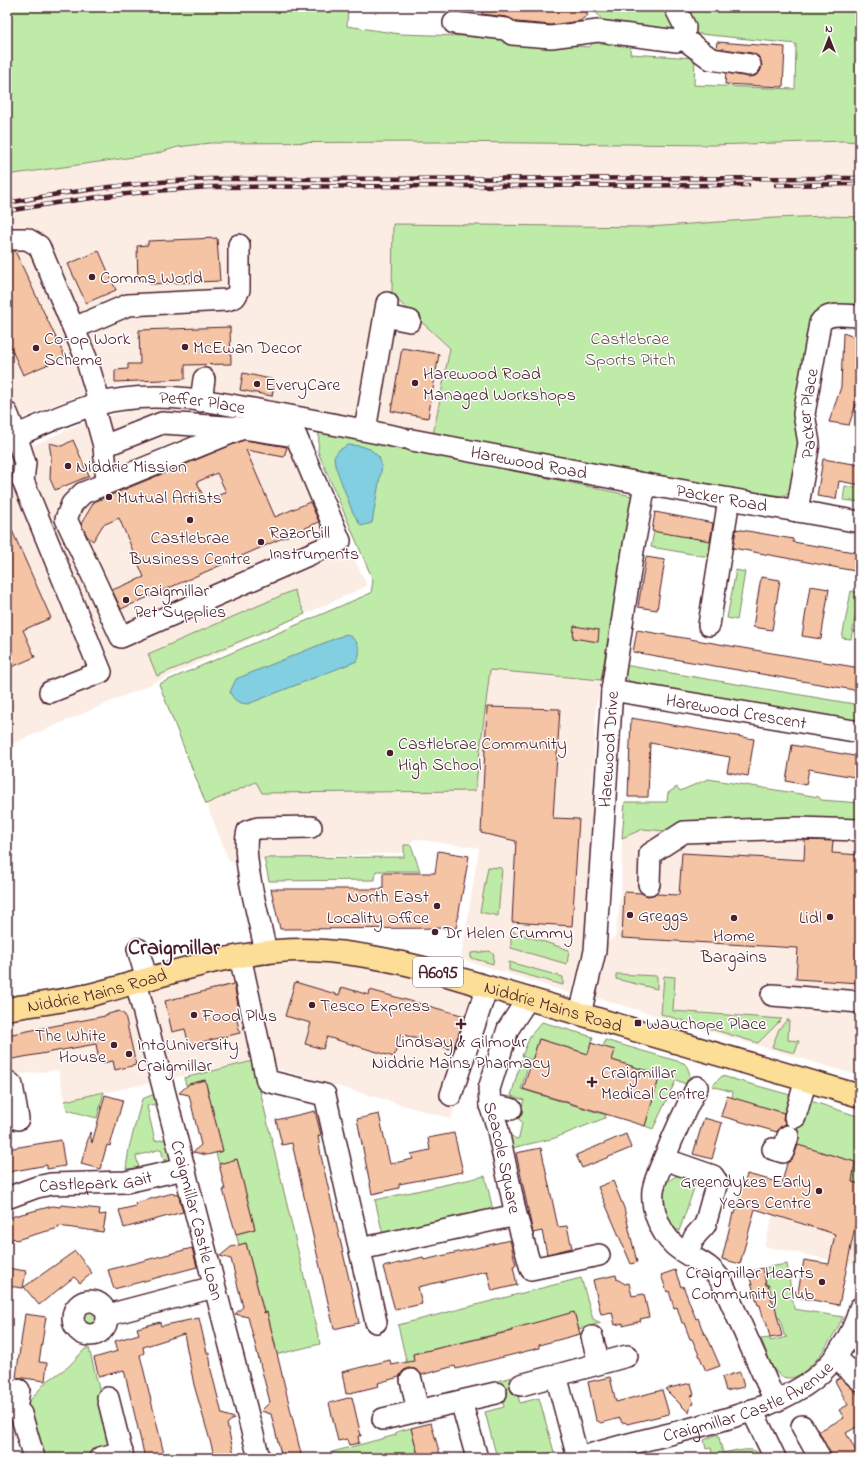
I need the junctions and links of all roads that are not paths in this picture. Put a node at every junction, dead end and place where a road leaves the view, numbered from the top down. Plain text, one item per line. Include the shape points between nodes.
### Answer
1 (675, 7) edge
2 (454, 23) dead end
3 (684, 40) junction
4 (750, 65) dead end
5 (7, 239) edge
6 (239, 246) dead end
7 (860, 316) edge
8 (410, 321) dead end
9 (74, 328) junction
10 (204, 379) dead end
11 (201, 401) junction
12 (96, 405) junction
13 (7, 413) edge
14 (243, 428) junction
15 (365, 430) junction
16 (12, 437) edge
17 (407, 439) joint
18 (104, 446) junction
19 (107, 483) junction
20 (645, 484) junction
21 (729, 499) junction
22 (798, 511) junction
23 (860, 522) edge
24 (709, 625) dead end
25 (612, 690) junction
26 (50, 692) dead end
27 (860, 732) edge
28 (311, 827) dead end
29 (860, 830) edge
30 (649, 884) dead end
31 (138, 949) dead end
32 (266, 953) junction
33 (240, 956) junction
34 (141, 981) junction
35 (487, 987) junction
36 (772, 995) dead end
37 (526, 998) junction
38 (860, 1002) edge
39 (7, 1009) edge
40 (580, 1014) junction
41 (806, 1080) junction
42 (7, 1081) edge
43 (697, 1087) dead end
44 (451, 1095) dead end
45 (860, 1096) edge
46 (490, 1105) junction
47 (511, 1109) dead end
48 (18, 1120) dead end
49 (773, 1149) dead end
50 (664, 1159) junction
51 (184, 1168) junction
52 (7, 1198) edge
53 (516, 1215) junction
54 (360, 1249) junction
55 (687, 1253) junction
56 (599, 1255) dead end
57 (214, 1287) junction
58 (860, 1308) edge
59 (108, 1315) dead end
60 (376, 1322) dead end
61 (592, 1337) dead end
62 (627, 1356) dead end
63 (835, 1357) junction
64 (599, 1364) junction
65 (556, 1375) junction
66 (411, 1380) dead end
67 (860, 1380) edge
68 (521, 1385) dead end
69 (496, 1393) dead end
70 (108, 1398) dead end
71 (14, 1401) edge
72 (461, 1401) junction
73 (775, 1401) junction
74 (752, 1410) junction
75 (418, 1411) junction
76 (383, 1419) dead end
77 (802, 1426) dead end
78 (123, 1455) edge
79 (34, 1458) edge
80 (100, 1458) edge
81 (259, 1458) edge
82 (477, 1458) edge
83 (578, 1458) edge
84 (775, 1458) edge
85 (820, 1458) edge

1 - 3 street via 685,27
2 - 3 street via 506,29 512,34 528,36 551,37 598,31
3 - 4 street via 711,59
5 - 9 street via 27,239 39,246
6 - 9 street via 239,290 235,297 226,300 128,305
7 - 22 street, Packer Place via 831,315 823,318 820,323 804,414 809,443
8 - 15 street via 386,310
9 - 12 street via 86,358
10 - 11 street
11 - 12 street, Peffer Place via 157,397 124,399
11 - 15 street, Peffer Place
12 - 16 street, Peffer Place via 61,415
12 - 18 street
13 - 16 street
14 - 18 street via 162,423
14 - 19 street
14 - 19 street via 296,436 340,541 121,637 66,519 72,504 83,493
15 - 17 street, Peffer Place
16 - 26 street via 25,462 23,481 101,672
17 - 20 street, Harewood Road
18 - 19 street
20 - 21 street, Packer Road
20 - 25 street, Harewood Drive
21 - 22 street, Packer Road
21 - 24 street
22 - 23 street
25 - 27 street, Harewood Crescent
25 - 40 street, Harewood Drive via 595,952
28 - 32 street via 258,828 248,831 245,841 248,865
29 - 30 street via 797,828 684,832 650,854
31 - 34 street, Craigmillar Castle Loan
32 - 33 main road, Niddrie Mains Road / A6095
32 - 35 main road, Niddrie Mains Road / A6095 via 300,950 374,956
33 - 34 main road, Niddrie Mains Road / A6095
33 - 54 street via 267,1081 324,1095
34 - 39 main road, Niddrie Mains Road / A6095 via 91,994
34 - 51 street, Craigmillar Castle Loan
35 - 37 main road, Niddrie Mains Road / A6095
35 - 44 street
36 - 38 street
37 - 40 main road, Niddrie Mains Road / A6095
37 - 46 street, Seacole Square via 508,1029 492,1074 489,1089
40 - 41 main road, Niddrie Mains Road / A6095
41 - 45 main road, Niddrie Mains Road / A6095
41 - 49 street via 783,1152
42 - 48 street via 12,1086
43 - 50 street
46 - 47 street
46 - 53 street, Seacole Square
50 - 55 street via 653,1190 655,1210 665,1235 675,1246
50 - 55 street via 712,1176 717,1182 705,1225 695,1236
51 - 52 street, Castlepark Gait via 126,1182 51,1184
51 - 57 street, Craigmillar Castle Loan
53 - 54 street, Seacole Square
53 - 56 street via 531,1269
54 - 60 street
55 - 73 street via 713,1269 722,1282
57 - 59 street
57 - 81 street, Craigmillar Castle Loan
58 - 63 street, Craigmillar Castle Avenue
61 - 64 street
62 - 64 street
63 - 67 street
63 - 73 street, Craigmillar Castle Avenue via 805,1386
64 - 65 street
65 - 68 street
65 - 83 street, Craigmillar Castle Avenue
66 - 75 street
69 - 72 street
70 - 78 street
71 - 79 street via 21,1414
72 - 75 street
72 - 82 street
73 - 74 street, Craigmillar Castle Avenue
74 - 83 street, Craigmillar Castle Avenue via 729,1419
74 - 84 street
75 - 76 street
77 - 85 street
78 - 80 street

